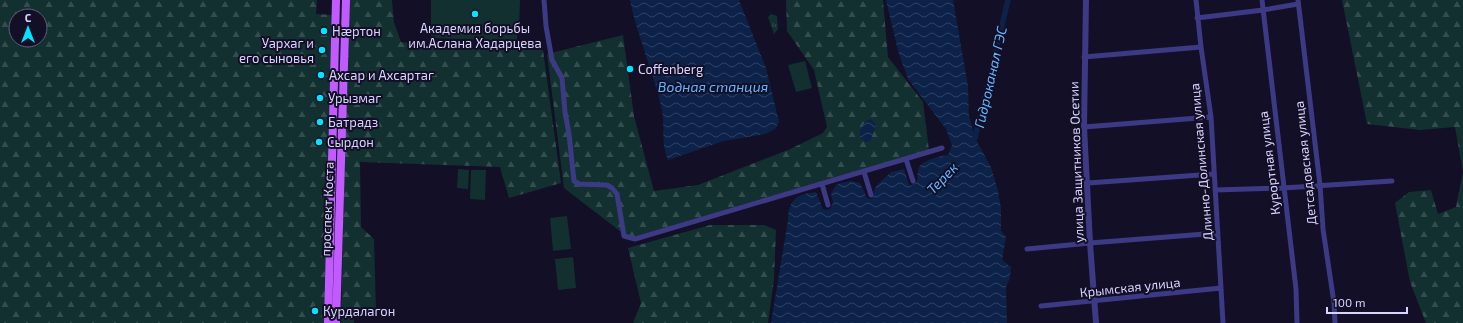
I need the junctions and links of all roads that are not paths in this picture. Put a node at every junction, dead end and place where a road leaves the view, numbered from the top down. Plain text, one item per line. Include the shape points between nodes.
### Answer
1 (336, 0) edge
2 (346, 0) edge
3 (544, 0) edge
4 (1086, 0) edge
5 (1196, 0) edge
6 (1262, 0) edge
7 (1298, 2) edge
8 (1263, 10) junction
9 (1197, 18) junction
10 (1200, 47) junction
11 (1084, 57) junction
12 (1211, 117) junction
13 (1084, 127) junction
14 (942, 148) dead end
15 (906, 159) junction
16 (864, 172) junction
17 (1214, 174) junction
18 (914, 181) dead end
19 (1392, 181) dead end
20 (1088, 183) junction
21 (822, 184) junction
22 (1320, 185) junction
23 (1283, 188) junction
24 (1215, 190) junction
25 (871, 195) dead end
26 (828, 206) dead end
27 (1218, 233) junction
28 (1090, 242) junction
29 (1026, 250) dead end
30 (1221, 288) junction
31 (1095, 302) junction
32 (1041, 306) dead end
33 (328, 323) edge
34 (336, 323) edge
35 (1096, 323) edge
36 (1223, 323) edge
37 (1297, 323) edge
38 (1335, 323) edge

1 - 33 main road, проспект Коста
2 - 34 main road, проспект Коста
3 - 21 street via 552,60 562,78 574,180 578,184 607,185 612,188 617,194 624,236 635,239
4 - 11 street, улица Защитников Осетии
5 - 9 street, Длинно-Долинская улица
6 - 8 street, Курортная улица
7 - 8 street
7 - 22 street, Детсадовская улица
8 - 9 street
8 - 23 street, Курортная улица
9 - 10 street, Длинно-Долинская улица
10 - 11 street
10 - 12 street, Длинно-Долинская улица
11 - 13 street, улица Защитников Осетии
12 - 13 street
12 - 17 street, Длинно-Долинская улица
13 - 20 street, улица Защитников Осетии
14 - 15 street
15 - 16 street
15 - 18 street
16 - 21 street
16 - 25 street
17 - 20 street
17 - 24 street, Длинно-Долинская улица
19 - 22 street
20 - 28 street, улица Защитников Осетии
21 - 26 street
22 - 23 street
22 - 38 street, Детсадовская улица
23 - 24 street
23 - 37 street, Курортная улица via 1296,289
24 - 27 street, Длинно-Долинская улица
27 - 28 street
27 - 30 street, Длинно-Долинская улица
28 - 29 street
28 - 31 street, улица Защитников Осетии
30 - 31 street, Крымская улица
30 - 36 street, Длинно-Долинская улица
31 - 32 street, Крымская улица
31 - 35 street, улица Защитников Осетии

